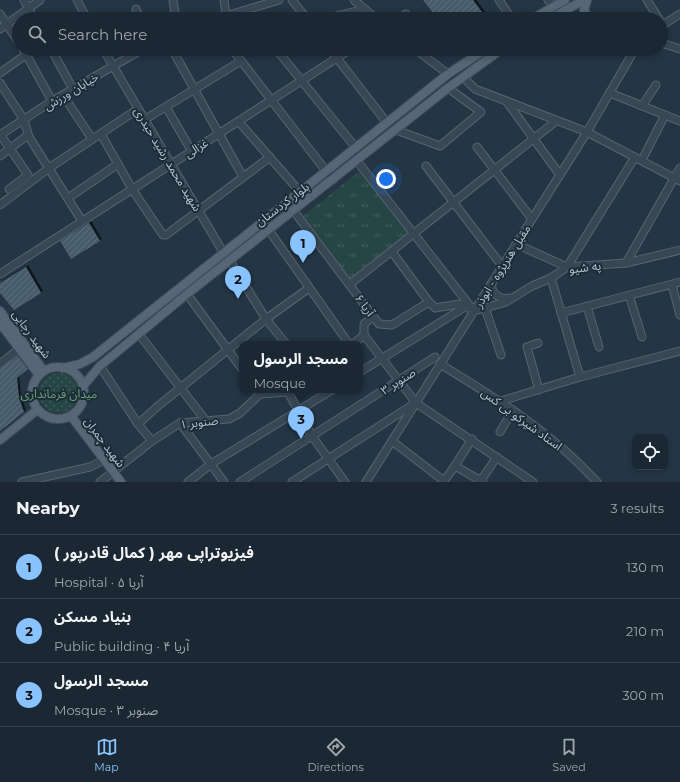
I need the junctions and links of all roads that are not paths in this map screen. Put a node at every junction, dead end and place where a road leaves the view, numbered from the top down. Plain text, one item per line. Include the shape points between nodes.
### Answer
1 (24, 0) edge
2 (40, 0) edge
3 (77, 0) edge
4 (173, 0) edge
5 (224, 0) edge
6 (277, 0) edge
7 (292, 0) edge
8 (354, 0) edge
9 (499, 0) edge
10 (565, 0) edge
11 (584, 0) edge
12 (587, 0) edge
13 (647, 0) edge
14 (550, 3) edge
15 (28, 8) junction
16 (136, 8) dead end
17 (365, 9) junction
18 (245, 11) joint
19 (23, 12) edge
20 (30, 12) edge
21 (82, 12) edge
22 (137, 12) edge
23 (175, 12) edge
24 (226, 12) edge
25 (240, 12) edge
26 (301, 12) edge
27 (353, 12) edge
28 (368, 12) edge
29 (507, 12) edge
30 (540, 12) edge
31 (560, 12) joint
32 (585, 12) edge
33 (654, 12) edge
34 (0, 14) edge
35 (680, 14) edge
36 (668, 20) edge
37 (12, 21) edge
38 (3, 28) edge
39 (12, 37) edge
40 (668, 45) edge
41 (680, 48) edge
42 (19, 56) edge
43 (28, 56) edge
44 (55, 56) edge
45 (106, 56) edge
46 (131, 56) edge
47 (176, 56) edge
48 (237, 56) edge
49 (282, 56) edge
50 (340, 56) edge
51 (424, 56) edge
52 (475, 56) edge
53 (492, 56) edge
54 (631, 56) edge
55 (337, 58) junction
56 (241, 61) junction
57 (112, 67) junction
58 (0, 73) edge
59 (448, 74) junction
60 (463, 77) junction
61 (302, 81) junction
62 (0, 82) edge
63 (656, 85) dead end
64 (448, 88) junction
65 (73, 89) junction
66 (196, 90) junction
67 (610, 93) junction
68 (63, 95) junction
69 (271, 100) junction
70 (52, 101) junction
71 (506, 101) junction
72 (642, 106) junction
73 (166, 107) junction
74 (138, 109) junction
75 (665, 115) junction
76 (24, 120) junction
77 (144, 120) junction
78 (556, 120) junction
79 (680, 120) edge
80 (239, 122) junction
81 (387, 123) junction
82 (396, 130) junction
83 (587, 132) junction
84 (101, 134) junction
85 (220, 134) junction
86 (0, 135) edge
87 (28, 135) junction
88 (534, 138) junction
89 (92, 139) junction
90 (476, 147) dead end
91 (10, 148) junction
92 (356, 148) junction
93 (191, 150) junction
94 (0, 156) edge
95 (270, 157) junction
96 (638, 158) junction
97 (358, 161) junction
98 (118, 164) junction
99 (171, 164) junction
100 (426, 166) dead end
101 (49, 168) junction
102 (680, 168) edge
103 (495, 170) junction
104 (326, 172) junction
105 (560, 175) junction
106 (243, 177) junction
107 (677, 179) edge
108 (333, 180) junction
109 (9, 189) dead end
110 (132, 189) junction
111 (300, 192) junction
112 (68, 198) junction
113 (454, 203) junction
114 (0, 205) edge
115 (198, 210) junction
116 (293, 210) junction
117 (532, 219) junction
118 (82, 221) junction
119 (268, 229) junction
120 (415, 234) junction
121 (516, 244) junction
122 (680, 250) edge
123 (223, 252) junction
124 (392, 252) junction
125 (230, 261) junction
126 (626, 263) junction
127 (502, 266) junction
128 (567, 267) junction
129 (0, 274) edge
130 (551, 278) junction
131 (492, 282) junction
132 (680, 282) edge
133 (350, 284) junction
134 (672, 285) junction
135 (309, 288) junction
136 (187, 294) junction
137 (629, 295) junction
138 (515, 297) junction
139 (429, 302) junction
140 (587, 306) junction
141 (465, 307) junction
142 (485, 308) junction
143 (0, 311) edge
144 (474, 311) junction
145 (561, 312) junction
146 (680, 315) edge
147 (373, 317) junction
148 (266, 319) junction
149 (0, 323) edge
150 (139, 334) junction
151 (364, 335) junction
152 (642, 337) dead end
153 (239, 341) edge
154 (239, 341) edge
155 (284, 341) edge
156 (347, 341) edge
157 (357, 341) edge
158 (538, 344) dead end
159 (599, 347) dead end
160 (19, 349) junction
161 (228, 350) junction
162 (680, 351) edge
163 (501, 354) dead end
164 (93, 357) junction
165 (435, 357) dead end
166 (383, 358) junction
167 (0, 364) edge
168 (440, 364) junction
169 (100, 366) junction
170 (239, 366) edge
171 (63, 368) junction
172 (363, 370) edge
173 (42, 373) junction
174 (580, 377) junction
175 (398, 381) junction
176 (83, 386) junction
177 (181, 388) junction
178 (539, 390) junction
179 (258, 393) edge
180 (291, 393) edge
181 (327, 393) edge
182 (501, 401) junction
183 (416, 403) junction
184 (37, 410) junction
185 (514, 410) junction
186 (298, 412) junction
187 (71, 416) junction
188 (206, 421) junction
189 (180, 423) junction
190 (138, 424) junction
191 (500, 432) dead end
192 (312, 436) junction
193 (472, 439) junction
194 (0, 440) edge
195 (152, 441) junction
196 (392, 441) junction
197 (497, 457) junction
198 (328, 458) junction
199 (104, 460) junction
200 (211, 464) junction
201 (454, 467) junction
202 (113, 472) junction
203 (56, 475) junction
204 (482, 481) edge
205 (22, 482) edge
206 (48, 482) edge
207 (100, 482) edge
208 (121, 482) edge
209 (188, 482) edge
210 (224, 482) edge
211 (240, 482) edge
212 (292, 482) edge
213 (344, 482) edge
214 (366, 482) edge
215 (533, 482) edge
216 (597, 482) edge

1 - 15 street
2 - 15 street
3 - 21 street
4 - 23 street
5 - 24 street
6 - 18 street
7 - 26 street
8 - 17 street
9 - 29 street
10 - 14 main road
11 - 31 main road
12 - 32 main road
13 - 33 street
14 - 30 main road
14 - 31 street
15 - 19 street
15 - 20 street
16 - 22 street
17 - 27 street
17 - 28 street
18 - 25 street
34 - 38 street
35 - 36 street
37 - 38 street
38 - 39 street
40 - 41 street
42 - 58 street
43 - 70 street
44 - 65 street
45 - 57 street, شهید محمد رشید حیدری
46 - 57 street, خیابان ورزش
47 - 66 street
48 - 56 street
49 - 61 street
50 - 55 street, غزالی
51 - 59 street
52 - 59 main road, بلوار کردستان
53 - 60 main road, بلوار کردستان
54 - 67 street, مقبل هنرپژوه - ابوذر
55 - 61 street, غزالی
55 - 81 street
56 - 66 street
56 - 69 street
57 - 65 street, خیابان ورزش
57 - 74 street, شهید محمد رشید حیدری
59 - 81 main road, بلوار کردستان
60 - 64 main road, بلوار کردستان
60 - 71 street via 475,89
61 - 69 street, غزالی
61 - 92 street
62 - 76 street
63 - 72 street
64 - 82 main road, بلوار کردستان
64 - 82 street via 481,112 440,146
65 - 68 street, خیابان ورزش
66 - 73 street
66 - 85 street
67 - 72 street
67 - 83 street, مقبل هنرپژوه - ابوذر
68 - 70 street, خیابان ورزش
68 - 89 street
69 - 80 street, غزالی
69 - 104 street
70 - 76 street, خیابان ورزش
71 - 78 street
71 - 88 street
72 - 75 street
73 - 77 street
73 - 93 street
74 - 77 street, شهید محمد رشید حیدری
74 - 84 street
75 - 79 street
75 - 96 street
76 - 86 street, خیابان ورزش
76 - 87 street
77 - 99 street, شهید محمد رشید حیدری
78 - 83 street
78 - 88 street
80 - 85 street, غزالی
80 - 95 street
81 - 92 main road, بلوار کردستان
82 - 97 main road, بلوار کردستان
83 - 96 street
83 - 105 street, مقبل هنرپژوه - ابوذر
84 - 89 street
84 - 98 street
85 - 93 street, غزالی
85 - 106 street
86 - 91 street
87 - 91 street
87 - 101 street
88 - 103 street
88 - 105 street
89 - 101 street
90 - 103 street
91 - 94 street
91 - 109 street via 28,175
92 - 104 main road, بلوار کردستان
93 - 99 street, غزالی
95 - 106 street
95 - 111 street
96 - 107 street
96 - 128 street
97 - 108 main road, بلوار کردستان
97 - 120 street
98 - 110 street
98 - 112 street
99 - 110 street, غزالی
99 - 115 street, شهید محمد رشید حیدری
100 - 113 street
101 - 112 street
101 - 114 street
102 - 107 street
103 - 113 street
103 - 117 street
104 - 108 street
104 - 111 main road, بلوار کردستان
105 - 117 street, مقبل هنرپژوه - ابوذر
106 - 115 street
107 - 126 street
108 - 116 main road, بلوار کردستان
110 - 115 street via 163,235
110 - 118 street, غزالی
111 - 123 main road, بلوار کردستان
112 - 118 street
113 - 120 street
113 - 127 street
115 - 123 street, شهید محمد رشید حیدری
116 - 119 main road, بلوار کردستان
116 - 133 street, آریا ۶
117 - 121 street, مقبل هنرپژوه - ابوذر
118 - 129 street, غزالی
119 - 125 main road, بلوار کردستان
119 - 135 street
120 - 124 street
120 - 144 street
121 - 127 street, مقبل هنرپژوه - ابوذر
121 - 128 street
122 - 126 street, په شیو
123 - 164 main road, بلوار کردستان
124 - 133 street
124 - 139 street
125 - 136 main road, بلوار کردستان
125 - 148 street
126 - 128 street, په شیو
127 - 131 street, مقبل هنرپژوه - ابوذر
128 - 130 street, په شیو
130 - 138 street, په شیو
130 - 145 street
131 - 138 street via 492,290 497,296 504,299
131 - 144 street, مقبل هنرپژوه - ابوذر
132 - 134 street
133 - 147 street, آریا ۶
134 - 137 street
134 - 146 street
135 - 148 street
135 - 156 street
136 - 150 main road, بلوار کردستان
136 - 161 street
137 - 140 street
137 - 152 street
138 - 142 street, په شیو
139 - 141 street via 435,308 459,304
139 - 147 street, آریا ۶ via 392,325 379,324
140 - 145 street
140 - 159 street
141 - 144 street
141 - 166 street
142 - 144 street, په شیو
142 - 163 street
143 - 173 main road, شهید رجایی
144 - 168 street, مقبل هنرپژوه - ابوذر
145 - 174 street
147 - 151 street via 364,324
148 - 153 street
148 - 155 street
149 - 160 main road, شهید رجایی
150 - 169 main road, بلوار کردستان
150 - 177 street
151 - 157 street
151 - 166 street
154 - 161 street
158 - 178 street via 527,347
160 - 167 street
160 - 173 main road, شهید رجایی
161 - 170 street
161 - 177 street
162 - 174 street
164 - 169 main road
164 - 171 main road, بلوار کردستان via 80,364
165 - 175 street, صنوبر ۳
166 - 172 street
166 - 175 street
168 - 182 street, استاد شیرکو بی کس
168 - 183 street, مقبل هنرپژوه - ابوذر
169 - 176 main road, بلوار کردستان
169 - 190 street
171 - 173 main road via 56,367
171 - 176 main road via 75,374
173 - 184 main road via 32,392
174 - 178 street
175 - 183 street
175 - 192 street, صنوبر ۳
176 - 187 main road via 82,403 78,411
177 - 188 street
177 - 190 street
178 - 182 street
179 - 188 street, صنوبر ۱ via 240,413 229,419
180 - 186 street
181 - 186 street
182 - 185 street, استاد شیرکو بی کس
183 - 193 street
183 - 196 street, مقبل هنرپژوه - ابوذر
183 - 198 street
184 - 187 main road via 56,420
184 - 194 main road
185 - 191 street
185 - 216 street, استاد شیرکو بی کس via 559,444
186 - 192 street
186 - 200 street
187 - 199 main road, شهید چمران
188 - 189 street, صنوبر ۱
189 - 195 street, صنوبر ۱
189 - 200 street
190 - 195 street
192 - 198 street
192 - 211 street, صنوبر ۳
193 - 197 street
193 - 201 street
195 - 202 street, صنوبر ۱
196 - 201 street via 444,481
196 - 214 street, مقبل هنرپژوه - ابوذر
197 - 204 street
197 - 215 street
198 - 212 street
198 - 213 street
199 - 202 main road, شهید چمران
199 - 203 street via 90,467
200 - 209 street
200 - 210 street
201 - 204 street via 457,466
202 - 207 street, صنوبر ۱
202 - 208 main road, شهید چمران
203 - 205 street
203 - 206 street

